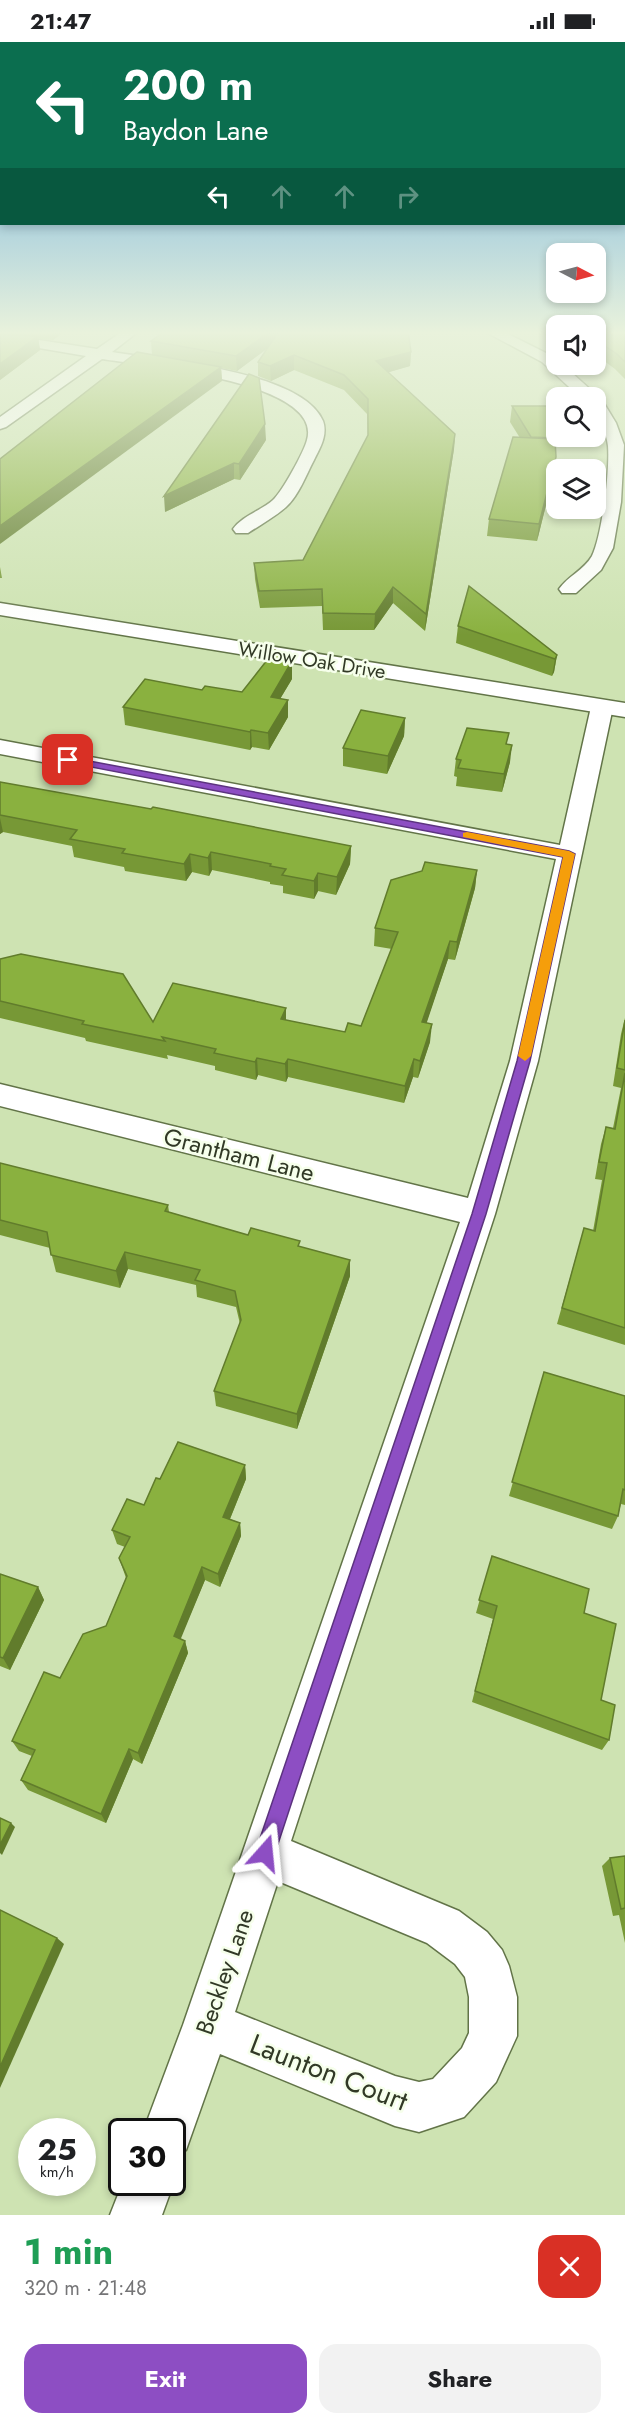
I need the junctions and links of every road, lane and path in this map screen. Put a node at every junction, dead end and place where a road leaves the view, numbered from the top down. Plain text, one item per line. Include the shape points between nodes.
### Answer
1 (317, 432) edge
2 (612, 432) edge
3 (242, 529) dead end
4 (569, 589) dead end
5 (0, 609) edge
6 (614, 709) edge
7 (0, 747) edge
8 (569, 854) junction
9 (0, 1095) edge
10 (479, 1214) junction
11 (265, 1853) junction
12 (207, 2025) junction
13 (173, 2118) edge
14 (143, 2196) edge
15 (136, 2215) edge

1 - 3 street via 280,503
2 - 4 street via 616,470 604,549 590,573
5 - 6 street, Willow Oak Drive
6 - 8 street, Beckley Lane
7 - 8 street
8 - 10 street, Beckley Lane via 524,1061
9 - 10 street, Grantham Lane
10 - 11 street, Beckley Lane
11 - 12 street, Beckley Lane
11 - 12 street, Launton Court via 443,1927 471,1948 486,1965 494,1997 493,2036 479,2065 447,2100 419,2107 395,2102
12 - 13 street, Beckley Lane
14 - 15 street

